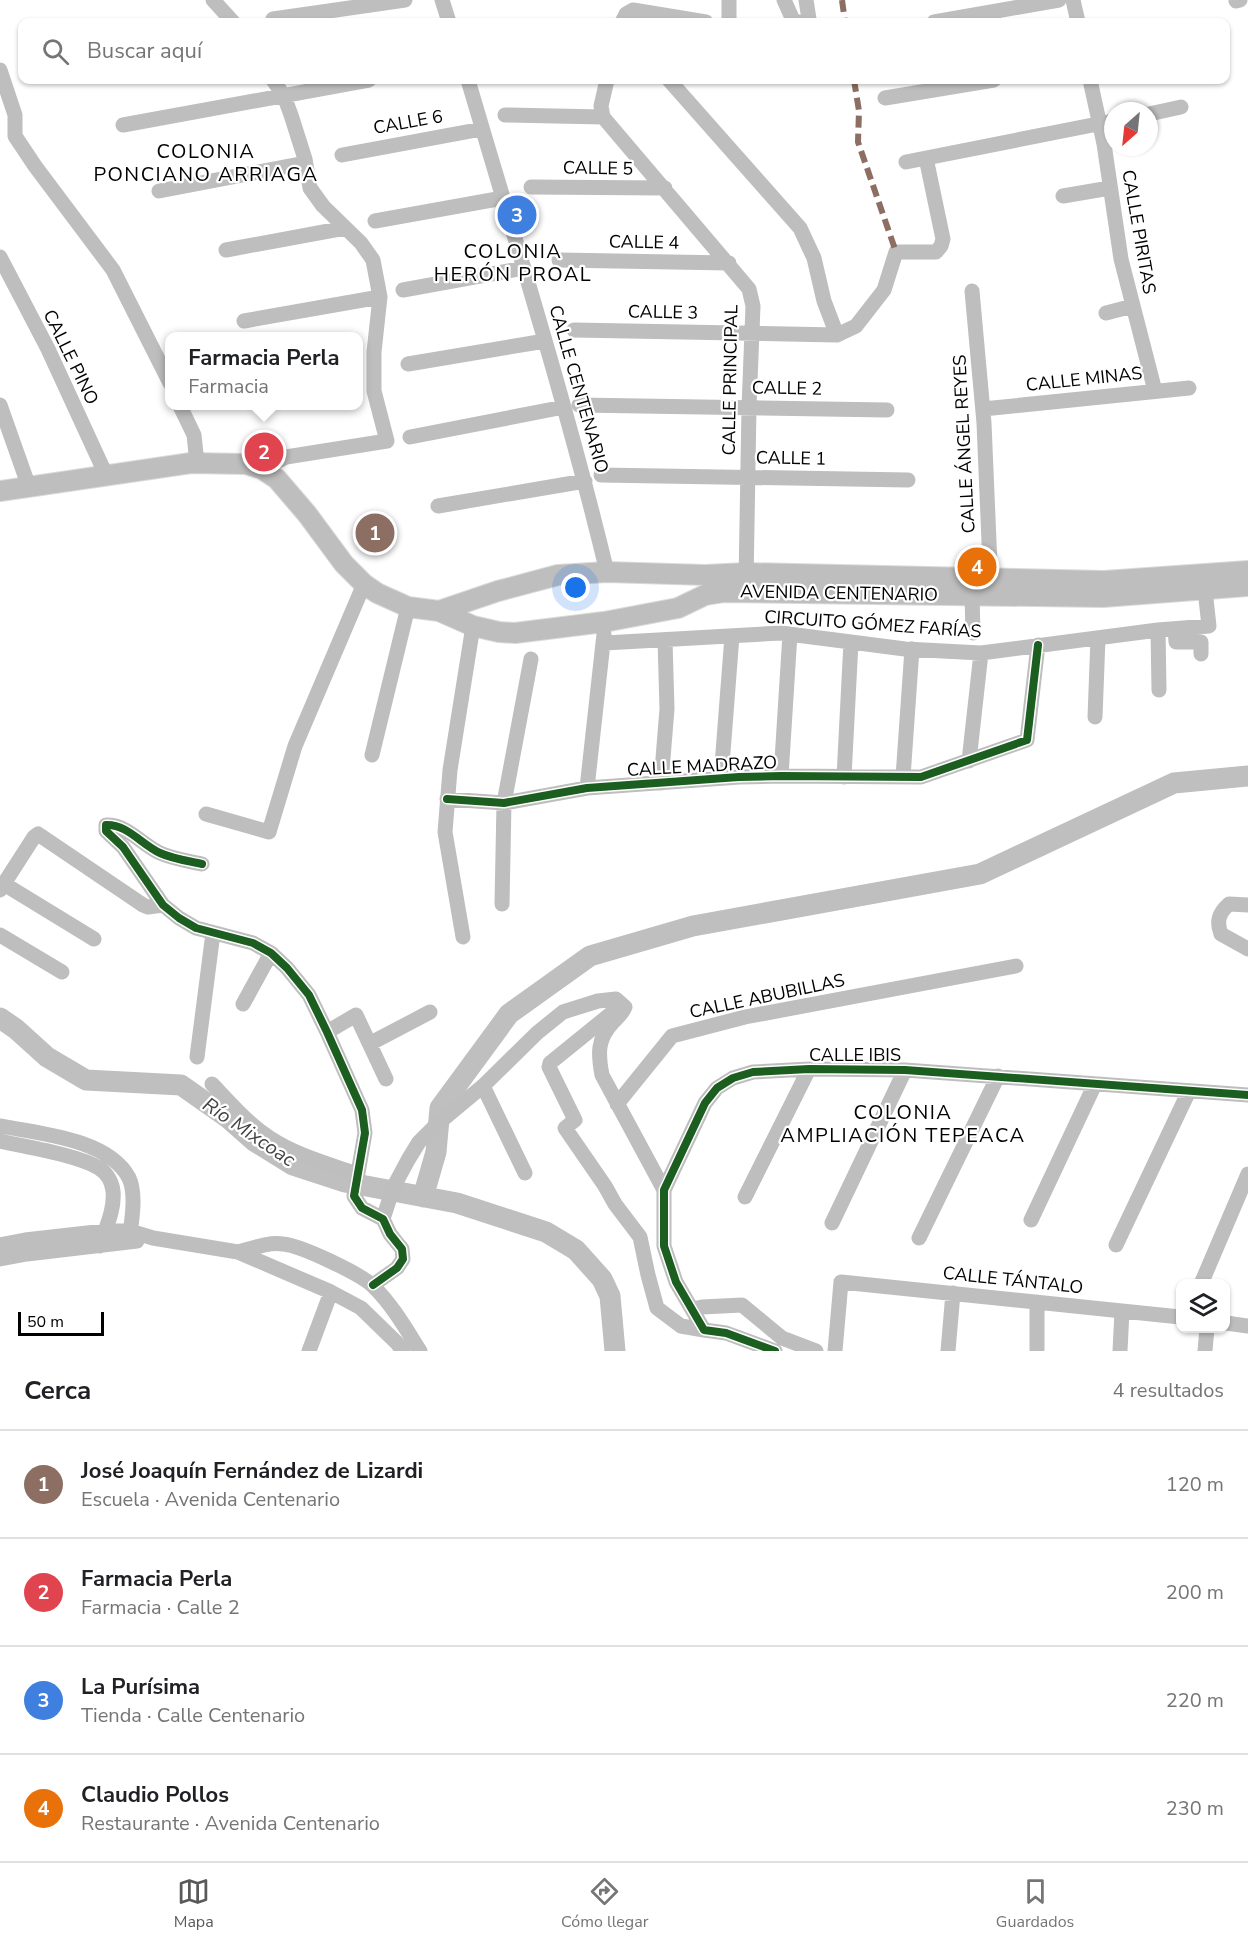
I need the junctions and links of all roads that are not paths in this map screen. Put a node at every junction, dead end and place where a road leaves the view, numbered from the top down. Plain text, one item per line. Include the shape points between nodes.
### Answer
1 (213, 0) edge
2 (405, 0) edge
3 (442, 0) edge
4 (729, 0) edge
5 (784, 0) edge
6 (806, 0) edge
7 (1059, 0) edge
8 (1073, 0) edge
9 (229, 18) edge
10 (286, 18) edge
11 (448, 18) edge
12 (624, 18) edge
13 (682, 18) edge
14 (729, 18) edge
15 (792, 18) edge
16 (809, 18) edge
17 (957, 18) edge
18 (1077, 18) edge
19 (0, 70) edge
20 (276, 84) edge
21 (348, 84) edge
22 (469, 84) edge
23 (607, 84) edge
24 (673, 84) edge
25 (970, 84) edge
26 (1091, 84) edge
27 (284, 96) junction
28 (885, 98) dead end
29 (1181, 107) dead end
30 (1158, 112) edge
31 (505, 115) dead end
32 (603, 117) junction
33 (1104, 118) edge
34 (1104, 123) edge
35 (123, 125) dead end
36 (482, 129) junction
37 (342, 155) dead end
38 (1108, 156) edge
39 (926, 158) junction
40 (906, 162) dead end
41 (305, 163) junction
42 (531, 187) dead end
43 (664, 188) junction
44 (1110, 188) junction
45 (159, 191) dead end
46 (1063, 196) dead end
47 (503, 198) junction
48 (375, 221) dead end
49 (345, 228) junction
50 (226, 250) dead end
51 (0, 257) edge
52 (559, 260) dead end
53 (729, 263) junction
54 (524, 268) junction
55 (403, 290) dead end
56 (972, 291) dead end
57 (380, 297) junction
58 (1133, 306) junction
59 (1106, 313) dead end
60 (244, 321) dead end
61 (574, 330) dead end
62 (752, 333) junction
63 (837, 335) junction
64 (545, 341) junction
65 (408, 364) dead end
66 (165, 373) edge
67 (366, 374) edge
68 (1189, 388) dead end
69 (1155, 391) junction
70 (0, 405) edge
71 (571, 406) junction
72 (749, 407) junction
73 (983, 408) junction
74 (182, 410) edge
75 (887, 410) dead end
76 (410, 437) dead end
77 (194, 463) junction
78 (262, 469) junction
79 (106, 475) junction
80 (601, 475) dead end
81 (748, 477) junction
82 (908, 480) dead end
83 (585, 481) junction
84 (29, 487) junction
85 (0, 491) edge
86 (438, 506) dead end
87 (1248, 571) edge
88 (607, 572) junction
89 (705, 575) junction
90 (746, 582) junction
91 (364, 584) junction
92 (1248, 586) edge
93 (985, 589) junction
94 (1205, 590) junction
95 (705, 595) junction
96 (408, 607) junction
97 (439, 611) junction
98 (604, 622) junction
99 (473, 626) junction
100 (1175, 629) junction
101 (1158, 630) junction
102 (973, 633) dead end
103 (790, 634) junction
104 (732, 636) junction
105 (1098, 638) junction
106 (665, 640) junction
107 (851, 642) junction
108 (605, 644) junction
109 (1038, 645) junction
110 (912, 649) junction
111 (981, 652) junction
112 (1201, 654) dead end
113 (531, 659) dead end
114 (1158, 690) dead end
115 (1095, 717) dead end
116 (372, 755) dead end
117 (969, 761) junction
118 (781, 776) junction
119 (844, 777) junction
120 (903, 777) junction
121 (721, 778) junction
122 (662, 783) junction
123 (586, 788) junction
124 (447, 799) junction
125 (504, 803) junction
126 (206, 814) dead end
127 (202, 864) dead end
128 (2, 887) edge
129 (502, 904) dead end
130 (1248, 905) edge
131 (155, 906) junction
132 (213, 933) junction
133 (0, 935) edge
134 (463, 937) dead end
135 (94, 939) dead end
136 (1248, 949) edge
137 (271, 953) junction
138 (1017, 966) dead end
139 (62, 972) dead end
140 (243, 1004) dead end
141 (622, 1004) junction
142 (430, 1012) dead end
143 (327, 1032) junction
144 (371, 1043) junction
145 (197, 1057) dead end
146 (808, 1070) junction
147 (904, 1070) junction
148 (998, 1076) junction
149 (386, 1079) dead end
150 (212, 1084) dead end
151 (1095, 1084) junction
152 (477, 1090) junction
153 (1189, 1091) junction
154 (1248, 1095) edge
155 (617, 1104) junction
156 (0, 1126) edge
157 (0, 1141) edge
158 (525, 1173) dead end
159 (1248, 1174) edge
160 (357, 1175) junction
161 (664, 1190) junction
162 (745, 1197) dead end
163 (383, 1219) junction
164 (1031, 1220) dead end
165 (832, 1223) dead end
166 (129, 1236) junction
167 (102, 1238) junction
168 (919, 1238) dead end
169 (0, 1245) edge
170 (1116, 1245) dead end
171 (238, 1252) junction
172 (0, 1259) edge
173 (1203, 1279) edge
174 (373, 1285) junction
175 (331, 1292) junction
176 (953, 1293) junction
177 (1037, 1302) junction
178 (1122, 1311) junction
179 (1176, 1317) edge
180 (698, 1320) junction
181 (1230, 1324) edge
182 (1248, 1326) edge
183 (1207, 1333) edge
184 (309, 1351) edge
185 (403, 1351) edge
186 (420, 1351) edge
187 (775, 1351) edge
188 (816, 1351) edge
189 (835, 1351) edge
190 (948, 1351) edge
191 (1036, 1351) edge
192 (1120, 1351) edge
193 (1205, 1351) edge

1 - 9 street
2 - 10 street
3 - 11 street
4 - 14 street
5 - 15 street
6 - 16 street
7 - 17 street
8 - 18 street
12 - 13 street via 633,10
19 - 66 street via 15,115 15,136 113,270
20 - 27 street
21 - 27 street
22 - 36 street, CALLE CENTENARIO
23 - 32 street via 601,106
24 - 63 street via 800,228 814,258
25 - 28 street
26 - 33 street, CALLE PIRITAS
27 - 35 street
27 - 41 street
29 - 30 street
31 - 32 street
32 - 43 street, CALLE PRINCIPAL
34 - 39 street
36 - 37 street, CALLE 6
36 - 47 street, CALLE CENTENARIO
38 - 44 street, CALLE PIRITAS
39 - 40 street
39 - 63 street via 943,239 941,246 936,252 896,252 884,290 856,326
41 - 45 street
41 - 49 street via 310,188
42 - 43 street, CALLE 5
43 - 53 street, CALLE PRINCIPAL
44 - 46 street
44 - 58 street, CALLE PIRITAS
47 - 48 street
47 - 54 street, CALLE CENTENARIO
49 - 50 street
49 - 57 street via 373,260
51 - 79 street, CALLE PINO
52 - 53 street, CALLE 4
53 - 62 street, CALLE PRINCIPAL via 749,289
54 - 55 street
54 - 64 street, CALLE CENTENARIO
56 - 73 street, CALLE ÁNGEL REYES
57 - 60 street
57 - 67 street
58 - 59 street
58 - 69 street, CALLE PIRITAS
61 - 62 street, CALLE 3
62 - 63 street, CALLE 3
62 - 72 street, CALLE PRINCIPAL
64 - 65 street
64 - 71 street, CALLE CENTENARIO
67 - 78 street via 387,441 286,457
68 - 69 street, CALLE MINAS
69 - 73 street, CALLE MINAS
70 - 84 street
71 - 72 street, CALLE 2
71 - 76 street, CALLE 2
71 - 83 street, CALLE CENTENARIO
72 - 75 street, CALLE 2
72 - 81 street, CALLE PRINCIPAL
73 - 93 street, CALLE ÁNGEL REYES
74 - 77 street via 191,428
77 - 78 main road, AVENIDA CENTENARIO via 246,464
77 - 79 main road, AVENIDA CENTENARIO
78 - 91 main road, AVENIDA CENTENARIO via 288,491
79 - 84 main road, AVENIDA CENTENARIO
80 - 81 street, CALLE 1
81 - 82 street, CALLE 1
81 - 90 street, CALLE PRINCIPAL
83 - 86 street
83 - 88 street, CALLE CENTENARIO
84 - 85 main road, AVENIDA CENTENARIO
87 - 93 main road, AVENIDA CENTENARIO
88 - 89 main road, AVENIDA CENTENARIO
88 - 97 main road, AVENIDA CENTENARIO via 532,581
89 - 90 main road, AVENIDA CENTENARIO
89 - 95 main road
90 - 93 main road, AVENIDA CENTENARIO
90 - 95 main road, AVENIDA CENTENARIO
91 - 96 main road, AVENIDA CENTENARIO
91 - 126 street via 295,746 269,832
92 - 94 main road, AVENIDA CENTENARIO
93 - 94 main road, AVENIDA CENTENARIO via 1103,597
93 - 102 street, CALLE ÁNGEL REYES
94 - 100 street, CIRCUITO GÓMEZ FARÍAS via 1209,626
95 - 98 main road, AVENIDA CENTENARIO via 678,608
96 - 97 main road, AVENIDA CENTENARIO
96 - 116 street
97 - 99 main road, AVENIDA CENTENARIO
98 - 99 main road, AVENIDA CENTENARIO via 515,633
98 - 108 street
99 - 124 street
100 - 101 street, CIRCUITO GÓMEZ FARÍAS
100 - 112 street via 1176,642 1201,642
101 - 105 street, CIRCUITO GÓMEZ FARÍAS
101 - 114 street
103 - 104 street, CIRCUITO GÓMEZ FARÍAS
103 - 107 street, CIRCUITO GÓMEZ FARÍAS
103 - 118 street
104 - 106 street, CIRCUITO GÓMEZ FARÍAS
104 - 121 street
105 - 109 street, CIRCUITO GÓMEZ FARÍAS
105 - 115 street
106 - 108 street, CIRCUITO GÓMEZ FARÍAS
106 - 122 street via 667,709
107 - 110 street, CIRCUITO GÓMEZ FARÍAS
107 - 119 street
108 - 123 street
109 - 111 street, CIRCUITO GÓMEZ FARÍAS
109 - 117 street, CALLE MADRAZO via 1027,740
110 - 111 street, CIRCUITO GÓMEZ FARÍAS
110 - 120 street
111 - 117 street
113 - 125 street
117 - 120 street, CALLE MADRAZO via 921,777
118 - 119 street, CALLE MADRAZO
118 - 121 street, CALLE MADRAZO
119 - 120 street, CALLE MADRAZO
121 - 122 street, CALLE MADRAZO
122 - 123 street, CALLE MADRAZO
123 - 125 street, CALLE MADRAZO
124 - 125 street, CALLE MADRAZO
124 - 134 street via 445,832
125 - 129 street
127 - 131 street via 162,854 126,831 106,825 106,831 123,847
128 - 131 street via 38,834
128 - 135 street
130 - 136 street via 1229,904 1221,911 1218,922 1221,934
131 - 132 street
132 - 137 street
132 - 145 street
133 - 139 street
137 - 140 street
137 - 143 street via 309,996
138 - 155 street, CALLE ABUBILLAS via 745,1017 672,1036
141 - 152 street via 616,999 598,1001 563,1012
141 - 155 street via 623,1012 602,1037 598,1056 602,1075
141 - 180 street via 550,1063 549,1070 575,1120 565,1128 640,1237 657,1308 681,1326
142 - 144 street
143 - 144 street via 356,1015
143 - 160 street via 362,1110 365,1133
144 - 149 street
146 - 147 street, CALLE IBIS
146 - 161 street, CALLE IBIS via 753,1072 717,1088 695,1120
146 - 162 street
147 - 148 street, CALLE IBIS
147 - 165 street
148 - 151 street, CALLE IBIS
148 - 168 street
150 - 160 street via 248,1122 271,1139
151 - 153 street, CALLE IBIS
151 - 164 street
152 - 158 street
152 - 163 street via 419,1142 393,1188
153 - 154 street, CALLE IBIS
153 - 170 street
155 - 161 street
156 - 166 street via 56,1136 114,1160 130,1180
157 - 167 street via 100,1168 113,1191
159 - 173 street
160 - 163 street via 354,1196 362,1208
161 - 180 street, CALLE IBIS via 664,1246 676,1282
163 - 174 street via 402,1249 403,1258 397,1268
166 - 167 street
166 - 171 street
167 - 169 street
167 - 172 street
171 - 174 street via 284,1244 300,1248
171 - 175 street
174 - 186 street via 396,1312
175 - 184 street
175 - 185 street via 361,1308
176 - 177 street, CALLE TÁNTALO
176 - 189 street, CALLE TÁNTALO via 841,1282
176 - 190 street
177 - 178 street, CALLE TÁNTALO
177 - 191 street
178 - 179 street, CALLE TÁNTALO
178 - 192 street
180 - 187 street
180 - 188 street via 702,1307 742,1305 782,1338
181 - 182 street
183 - 193 street

